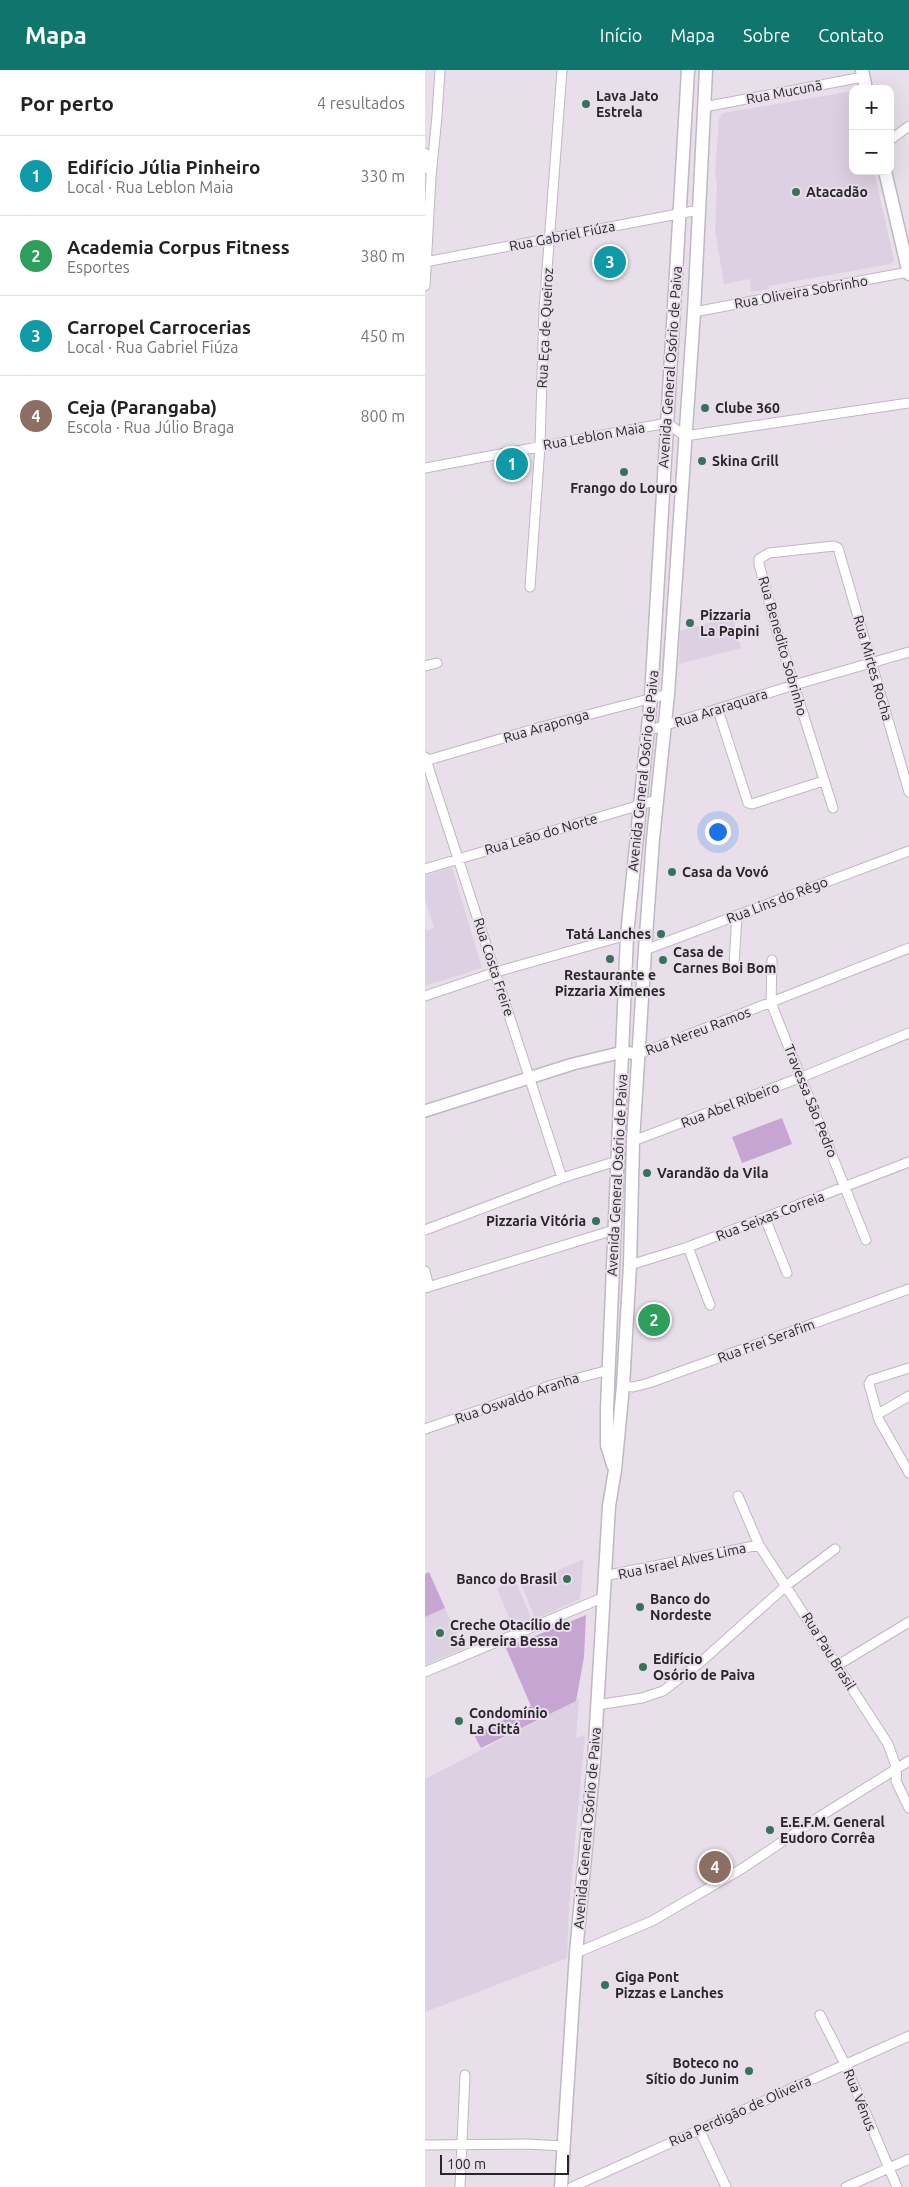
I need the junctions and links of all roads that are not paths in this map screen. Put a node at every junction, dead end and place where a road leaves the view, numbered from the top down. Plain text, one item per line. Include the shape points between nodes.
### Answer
1 (440, 70) edge
2 (562, 70) edge
3 (689, 70) edge
4 (706, 70) edge
5 (864, 78) edge
6 (704, 107) junction
7 (909, 126) edge
8 (894, 137) edge
9 (425, 153) edge
10 (886, 175) edge
11 (431, 178) junction
12 (699, 210) junction
13 (680, 214) junction
14 (550, 239) junction
15 (907, 257) edge
16 (426, 262) edge
17 (909, 273) edge
18 (425, 286) edge
19 (694, 312) junction
20 (909, 403) edge
21 (667, 423) junction
22 (685, 436) junction
23 (540, 446) junction
24 (425, 468) edge
25 (836, 546) joint
26 (530, 587) dead end
27 (656, 618) junction
28 (673, 618) junction
29 (909, 652) edge
30 (437, 663) dead end
31 (872, 664) junction
32 (425, 666) edge
33 (794, 684) junction
34 (668, 694) junction
35 (651, 697) junction
36 (718, 710) junction
37 (666, 726) junction
38 (647, 731) junction
39 (425, 760) edge
40 (823, 781) junction
41 (909, 792) edge
42 (657, 800) junction
43 (639, 805) junction
44 (833, 808) dead end
45 (909, 851) edge
46 (458, 858) junction
47 (425, 869) edge
48 (737, 915) junction
49 (627, 935) junction
50 (909, 948) edge
51 (645, 950) junction
52 (773, 960) dead end
53 (734, 964) dead end
54 (496, 972) junction
55 (425, 996) edge
56 (771, 1003) junction
57 (909, 1033) edge
58 (623, 1052) junction
59 (639, 1054) junction
60 (530, 1077) junction
61 (802, 1077) junction
62 (425, 1111) edge
63 (633, 1142) junction
64 (617, 1161) junction
65 (909, 1162) edge
66 (562, 1178) junction
67 (845, 1187) junction
68 (765, 1218) junction
69 (425, 1230) edge
70 (614, 1230) junction
71 (866, 1240) dead end
72 (688, 1247) junction
73 (630, 1265) junction
74 (425, 1271) edge
75 (787, 1273) dead end
76 (427, 1288) edge
77 (909, 1288) edge
78 (711, 1305) dead end
79 (909, 1368) edge
80 (609, 1370) junction
81 (623, 1386) junction
82 (909, 1396) edge
83 (878, 1414) junction
84 (425, 1429) edge
85 (615, 1470) junction
86 (909, 1473) edge
87 (738, 1496) dead end
88 (759, 1545) junction
89 (835, 1549) dead end
90 (604, 1576) junction
91 (787, 1585) junction
92 (602, 1598) junction
93 (909, 1622) edge
94 (838, 1665) junction
95 (425, 1672) edge
96 (597, 1705) junction
97 (909, 1761) edge
98 (897, 1769) junction
99 (909, 1808) edge
100 (576, 1953) junction
101 (820, 2015) dead end
102 (909, 2036) edge
103 (845, 2064) junction
104 (465, 2076) dead end
105 (699, 2129) junction
106 (462, 2144) junction
107 (425, 2145) edge
108 (564, 2146) junction
109 (909, 2160) edge
110 (888, 2169) junction
111 (460, 2187) edge
112 (561, 2187) edge
113 (572, 2187) edge
114 (726, 2187) edge
115 (845, 2187) edge
116 (897, 2187) edge

1 - 11 street
2 - 14 street, Rua Eça de Queiroz
3 - 13 main road, Avenida General Osório de Paiva
4 - 6 main road, Avenida General Osório de Paiva
5 - 6 street, Rua Mucunã
6 - 12 main road, Avenida General Osório de Paiva
7 - 8 street
9 - 11 street
10 - 15 main road
11 - 16 street
12 - 13 street, Rua Gabriel Fiúza
12 - 19 main road, Avenida General Osório de Paiva
13 - 14 street, Rua Gabriel Fiúza
13 - 21 main road, Avenida General Osório de Paiva
14 - 16 street, Rua Gabriel Fiúza
14 - 23 street, Rua Eça de Queiroz via 544,310
15 - 17 main road
16 - 18 street
17 - 19 street, Rua Oliveira Sobrinho
19 - 22 main road, Avenida General Osório de Paiva
20 - 22 street
21 - 22 street
21 - 23 street, Rua Leblon Maia
21 - 27 main road, Avenida General Osório de Paiva
22 - 28 main road, Avenida General Osório de Paiva
23 - 24 street, Rua Leblon Maia
23 - 26 street, Rua Eça de Queiroz
25 - 31 street, Rua Mirtes Rocha
25 - 33 street, Rua Benedito Sobrinho via 769,553 759,561
27 - 28 main road
27 - 35 main road, Avenida General Osório de Paiva
28 - 34 main road, Avenida General Osório de Paiva
29 - 31 street, Rua Araraquara
30 - 32 street
31 - 33 street, Rua Araraquara
31 - 41 street, Rua Mirtes Rocha
33 - 36 street, Rua Araraquara
33 - 40 street, Rua Benedito Sobrinho
34 - 35 street, Rua Araponga
34 - 37 main road, Avenida General Osório de Paiva
35 - 38 main road, Avenida General Osório de Paiva
35 - 39 street, Rua Araponga
36 - 37 street, Rua Araraquara
36 - 40 street via 748,803
37 - 38 street, Rua Araraquara
37 - 42 main road, Avenida General Osório de Paiva
38 - 43 main road, Avenida General Osório de Paiva
39 - 46 street, Rua Costa Freire
40 - 44 street, Rua Benedito Sobrinho
42 - 43 street, Rua Leão do Norte
42 - 51 main road, Avenida General Osório de Paiva
43 - 46 street, Rua Leão do Norte
43 - 49 main road, Avenida General Osório de Paiva
45 - 48 street, Rua Lins do Rêgo
46 - 47 street, Rua Leão do Norte
46 - 54 street, Rua Costa Freire
48 - 51 street, Rua Lins do Rêgo
48 - 53 street
49 - 54 street
49 - 58 main road, Avenida General Osório de Paiva
50 - 56 street, Rua Nereu Ramos
51 - 59 main road, Avenida General Osório de Paiva
52 - 56 street, Travessa São Pedro
54 - 55 street
54 - 60 street, Rua Costa Freire
56 - 59 street, Rua Nereu Ramos
56 - 61 street, Travessa São Pedro
57 - 61 street, Rua Abel Ribeiro
58 - 59 street, Rua Nereu Ramos
58 - 60 street, Rua Nereu Ramos
58 - 64 main road, Avenida General Osório de Paiva
59 - 63 main road, Avenida General Osório de Paiva
60 - 62 street, Rua Nereu Ramos
60 - 66 street, Rua Costa Freire
61 - 63 street, Rua Abel Ribeiro
61 - 67 street, Travessa São Pedro
63 - 73 main road, Avenida General Osório de Paiva
64 - 66 street
64 - 70 main road, Avenida General Osório de Paiva
65 - 67 street, Rua Seixas Correia
66 - 69 street
67 - 68 street, Rua Seixas Correia
67 - 71 street, Travessa São Pedro
68 - 72 street, Rua Seixas Correia
68 - 75 street
70 - 76 street
70 - 80 main road, Avenida General Osório de Paiva
72 - 73 street, Rua Seixas Correia
72 - 78 street
73 - 81 main road, Avenida General Osório de Paiva
74 - 76 street
77 - 81 street, Rua Frei Serafim via 649,1384
79 - 83 street via 870,1381
80 - 84 street, Rua Oswaldo Aranha via 563,1382
80 - 85 main road, Avenida General Osório de Paiva via 607,1445
81 - 85 main road, Avenida General Osório de Paiva
82 - 83 street
83 - 86 street
85 - 90 main road, Avenida General Osório de Paiva
87 - 88 street, Rua Pau Brasil
88 - 90 street, Rua Israel Alves Lima
88 - 91 street, Rua Pau Brasil
89 - 91 street
90 - 92 main road, Avenida General Osório de Paiva
91 - 94 street, Rua Pau Brasil
91 - 96 street via 702,1661 663,1691
92 - 95 street
92 - 96 main road, Avenida General Osório de Paiva
93 - 94 street
94 - 98 street, Rua Pau Brasil via 888,1744
96 - 100 main road, Avenida General Osório de Paiva
97 - 98 street
98 - 99 street, Rua Pau Brasil via 896,1781
98 - 100 street via 743,1868 652,1921
100 - 108 main road, Avenida General Osório de Paiva
101 - 103 street, Rua Vênus
102 - 103 street, Rua Perdigão de Oliveira
103 - 105 street, Rua Perdigão de Oliveira
103 - 110 street, Rua Vênus
104 - 106 street
105 - 113 street, Rua Perdigão de Oliveira
105 - 114 street
106 - 107 street
106 - 108 street
106 - 111 street
108 - 112 main road, Avenida General Osório de Paiva
109 - 110 street
110 - 115 street
110 - 116 street, Rua Vênus

